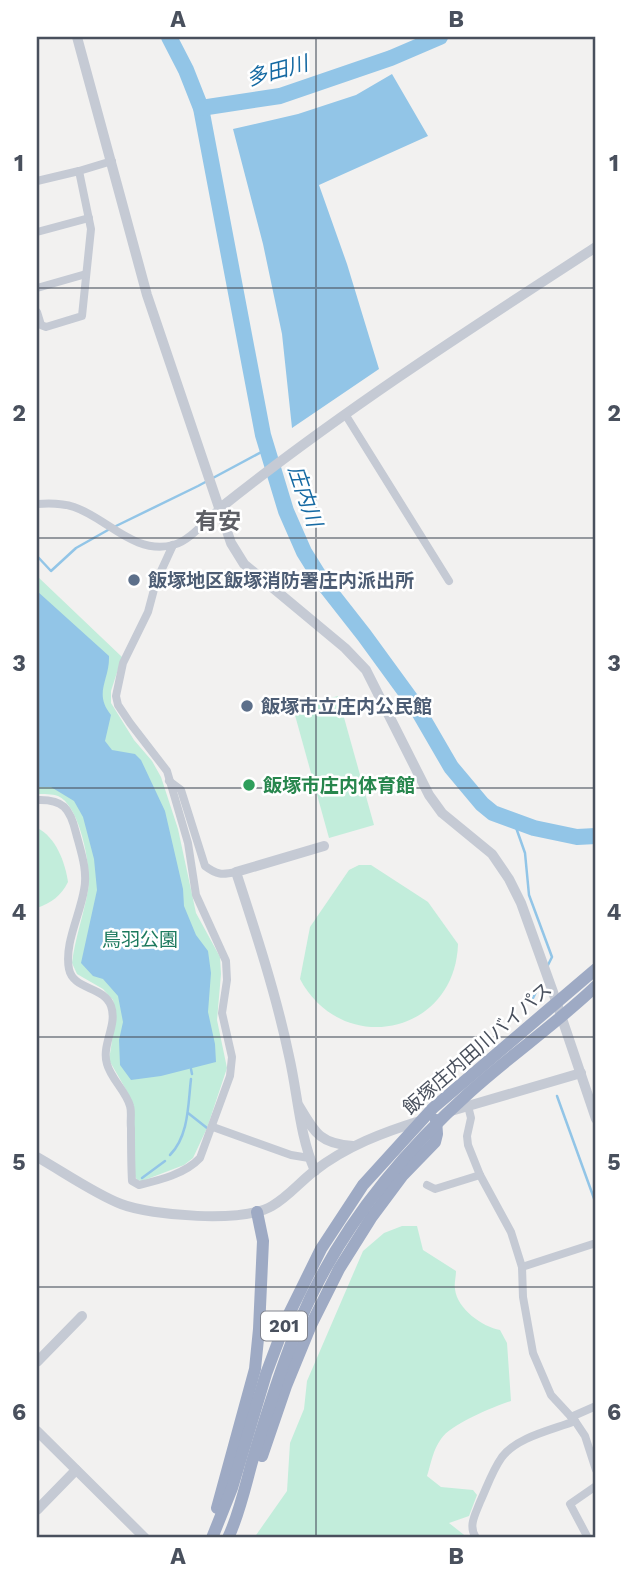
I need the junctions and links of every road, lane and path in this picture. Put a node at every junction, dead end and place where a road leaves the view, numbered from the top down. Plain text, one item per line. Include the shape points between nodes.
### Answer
1 (77, 37) edge
2 (112, 161) junction
3 (79, 171) junction
4 (37, 181) edge
5 (89, 218) junction
6 (37, 232) edge
7 (596, 247) edge
8 (86, 274) junction
9 (37, 288) edge
10 (37, 312) edge
11 (345, 414) junction
12 (37, 504) edge
13 (219, 509) junction
14 (173, 545) junction
15 (449, 581) dead end
16 (169, 781) junction
17 (37, 800) edge
18 (324, 846) dead end
19 (236, 872) junction
20 (596, 966) edge
21 (596, 986) edge
22 (596, 992) edge
23 (569, 1005) junction
24 (581, 1073) junction
25 (297, 1102) junction
26 (468, 1106) junction
27 (435, 1116) junction
28 (596, 1119) edge
29 (213, 1127) junction
30 (410, 1140) junction
31 (354, 1146) junction
32 (37, 1157) edge
33 (309, 1157) junction
34 (315, 1171) junction
35 (480, 1175) junction
36 (427, 1185) dead end
37 (257, 1212) junction
38 (596, 1243) edge
39 (522, 1267) junction
40 (82, 1316) dead end
41 (37, 1362) edge
42 (596, 1406) edge
43 (573, 1419) junction
44 (37, 1431) edge
45 (76, 1470) junction
46 (596, 1470) edge
47 (596, 1486) edge
48 (37, 1510) edge
49 (230, 1534) edge
50 (145, 1538) edge
51 (210, 1538) edge
52 (476, 1538) edge
53 (588, 1538) edge

1 - 2 street
2 - 3 street
2 - 13 street via 147,295
3 - 4 street
3 - 5 street
5 - 6 street
5 - 8 street
7 - 11 street
8 - 9 street
8 - 10 street via 82,316 46,327
11 - 13 street
11 - 15 street
12 - 14 street via 73,506 134,541
13 - 14 street
13 - 24 street via 244,564 366,670 429,795 442,813 492,854 509,879
14 - 16 street via 122,663 116,696 130,723 163,764
16 - 19 street via 181,790 205,866 222,875
16 - 29 street via 188,843 196,895 226,961 222,1013 232,1057
17 - 29 street via 60,802 74,824 85,879 68,954 69,970 112,1007 107,1065 130,1107 132,1181 139,1185 160,1180 194,1164
18 - 19 street
19 - 25 street via 285,1036
20 - 23 highway, 飯塚庄内田川バイパス / 201 via 575,989
21 - 23 highway, 飯塚庄内田川バイパス / 201
22 - 23 highway
23 - 30 highway, 飯塚庄内田川バイパス / 201 via 466,1086
24 - 26 street
24 - 28 street
25 - 31 street via 324,1141
25 - 33 street
26 - 27 street
26 - 35 street via 468,1145
27 - 31 street
27 - 49 highway via 435,1142 371,1218 311,1325
29 - 33 street
30 - 49 highway, 飯塚庄内田川バイパス / 201 via 331,1258 301,1320
30 - 51 highway, 飯塚庄内田川バイパス / 201 via 363,1185 321,1249 287,1318 232,1488
31 - 34 street
32 - 37 street via 121,1205 225,1217
33 - 34 street
34 - 37 street via 280,1201
35 - 36 street via 435,1189
35 - 39 street via 511,1232
37 - 51 highway via 263,1241 255,1369
38 - 39 street
39 - 43 street via 533,1353 551,1395
40 - 41 street
42 - 43 street
43 - 46 street via 585,1436
43 - 52 street via 502,1456 474,1518 471,1529
44 - 45 street
45 - 48 street
45 - 50 street
47 - 53 street via 570,1504

